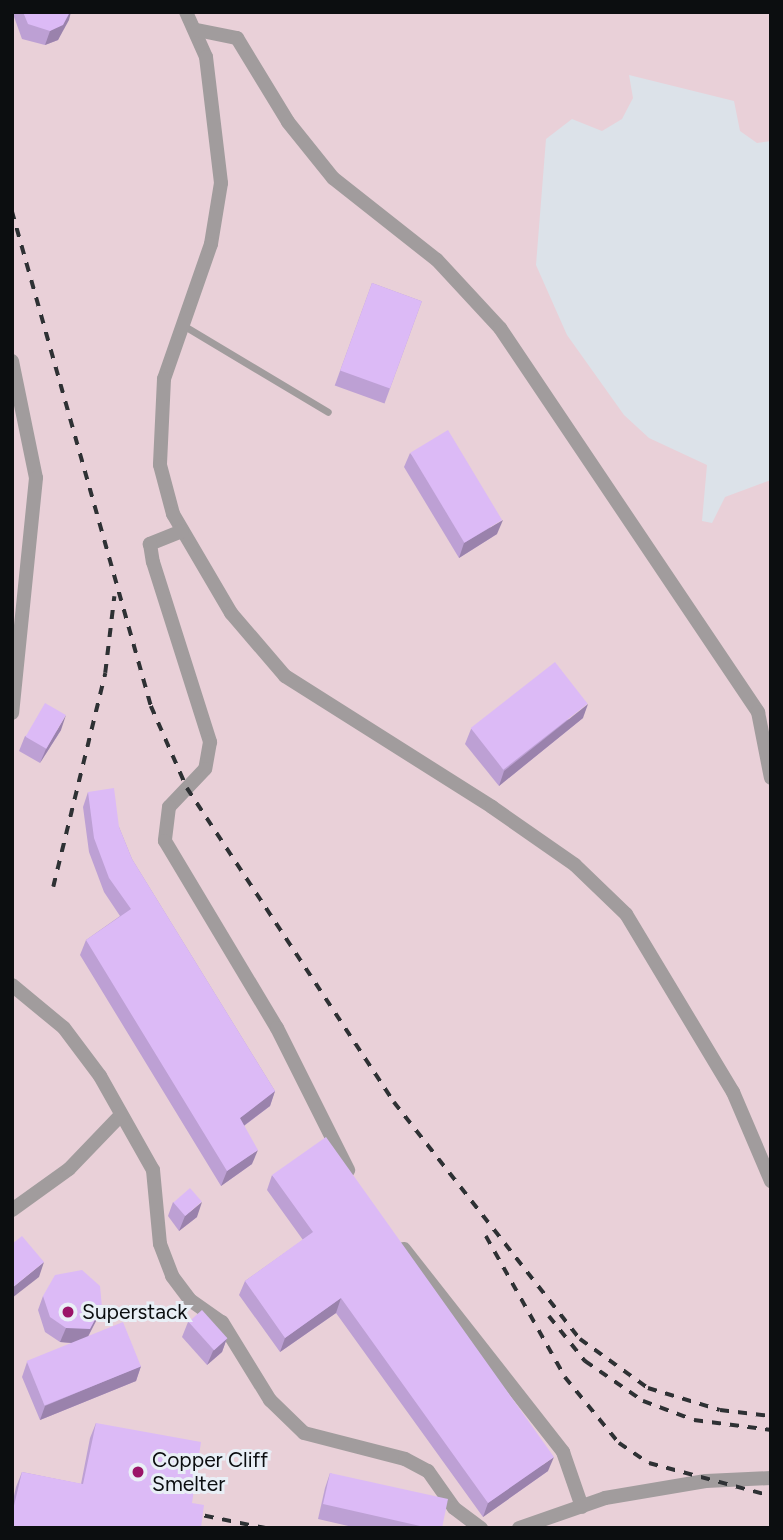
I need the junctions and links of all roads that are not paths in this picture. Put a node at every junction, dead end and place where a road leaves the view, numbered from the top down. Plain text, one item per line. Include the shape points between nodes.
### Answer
1 (186, 12) edge
2 (197, 30) junction
3 (180, 323) junction
4 (12, 361) edge
5 (328, 412) dead end
6 (182, 531) junction
7 (12, 713) edge
8 (771, 778) edge
9 (12, 985) edge
10 (120, 1116) junction
11 (771, 1181) edge
12 (357, 1184) edge
13 (12, 1210) edge
14 (396, 1238) edge
15 (771, 1478) edge
16 (582, 1507) junction
17 (481, 1528) edge
18 (519, 1528) edge

1 - 2 street
2 - 3 street via 221,183 211,244
2 - 8 street via 237,38 288,122 333,178 437,260 500,328 758,712
3 - 5 lane
3 - 6 street via 159,427 160,465
4 - 7 street via 36,478
6 - 11 street via 231,614 285,676 492,807 575,865 619,906 733,1091
6 - 12 street via 150,544 211,742 205,769 169,807 164,841 211,911
9 - 10 street via 64,1028
10 - 13 street via 69,1169
10 - 17 street via 153,1170 160,1244 172,1276 190,1300 222,1322 270,1400 304,1433 405,1459 428,1471 454,1508
14 - 16 street via 563,1452
15 - 16 street via 706,1481
16 - 18 street

